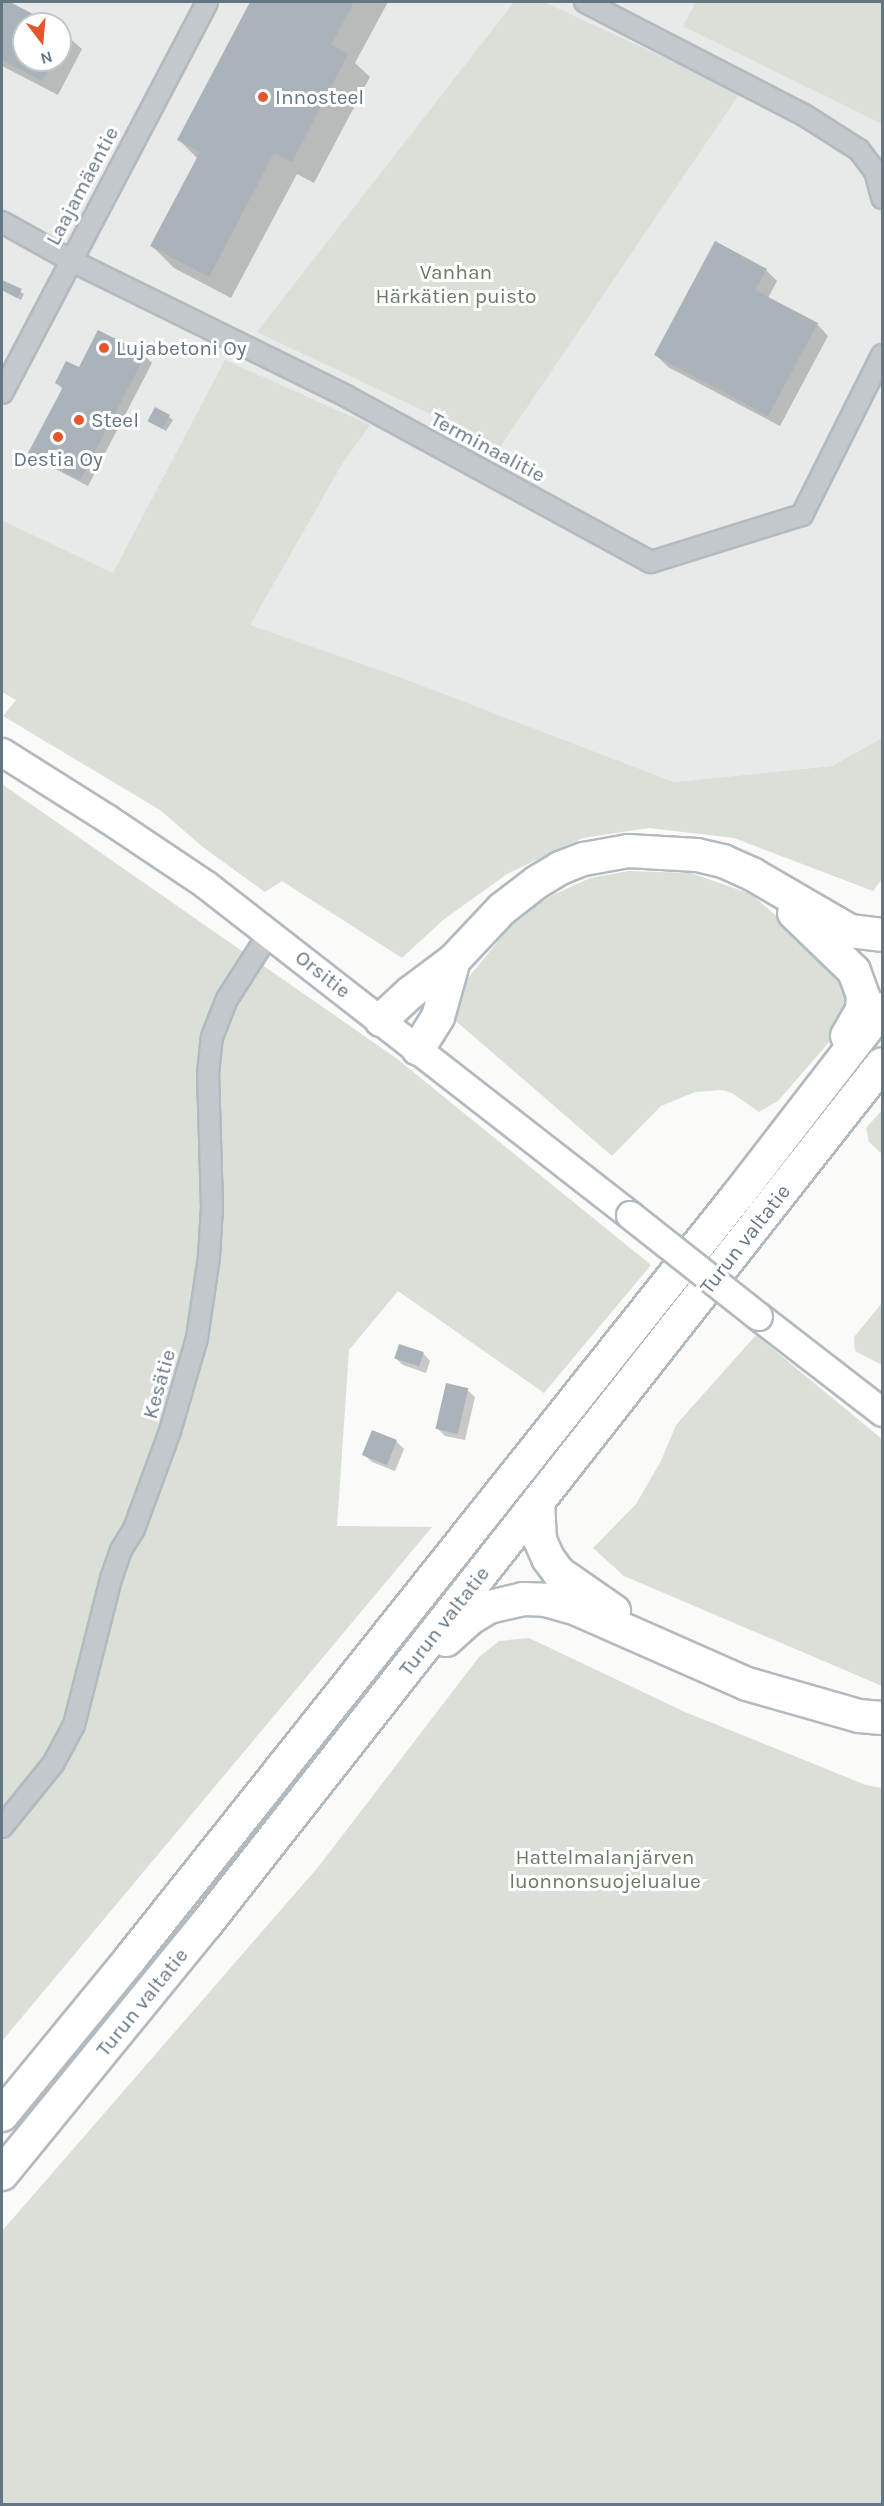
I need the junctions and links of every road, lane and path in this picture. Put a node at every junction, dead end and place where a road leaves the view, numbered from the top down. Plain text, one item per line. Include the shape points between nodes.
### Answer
1 (207, 2) edge
2 (585, 2) edge
3 (882, 198) edge
4 (2, 222) edge
5 (70, 260) junction
6 (882, 355) edge
7 (2, 393) edge
8 (2, 752) edge
9 (752, 874) junction
10 (270, 932) junction
11 (882, 935) edge
12 (454, 960) junction
13 (882, 1009) edge
14 (381, 1020) junction
15 (418, 1049) junction
16 (882, 1064) edge
17 (738, 1195) junction
18 (882, 1412) edge
19 (538, 1502) junction
20 (664, 1645) junction
21 (382, 1700) junction
22 (882, 1718) edge
23 (2, 1827) edge
24 (2, 2115) edge
25 (2, 2174) edge

1 - 5 street, Laajamäentie
2 - 3 street via 804,115 859,150 875,171
4 - 5 street, Terminaalitie
5 - 6 street, Terminaalitie via 346,396 651,562 802,515
5 - 7 street, Laajamäentie
8 - 10 main road, Orsitie via 108,819
9 - 11 highway via 850,931
9 - 12 highway via 705,857 667,851 628,851 584,859 537,882 502,909
9 - 17 highway via 854,971 863,996 862,1010 840,1048
10 - 14 main road, Orsitie
10 - 23 street, Kesätie via 227,999 212,1037 208,1074 213,1207 209,1257 197,1338 170,1431 111,1579 74,1725 53,1764
12 - 14 highway
12 - 15 highway via 438,1017
13 - 17 highway, Turun valtatie
14 - 15 main road, Orsitie
15 - 18 main road, Orsitie, bridge
16 - 19 highway, Turun valtatie
17 - 24 highway, Turun valtatie
19 - 20 highway via 541,1545 559,1573
19 - 21 highway, Turun valtatie
20 - 21 highway via 546,1600 503,1602 468,1619
20 - 22 highway via 747,1684 859,1716
21 - 25 highway, Turun valtatie

